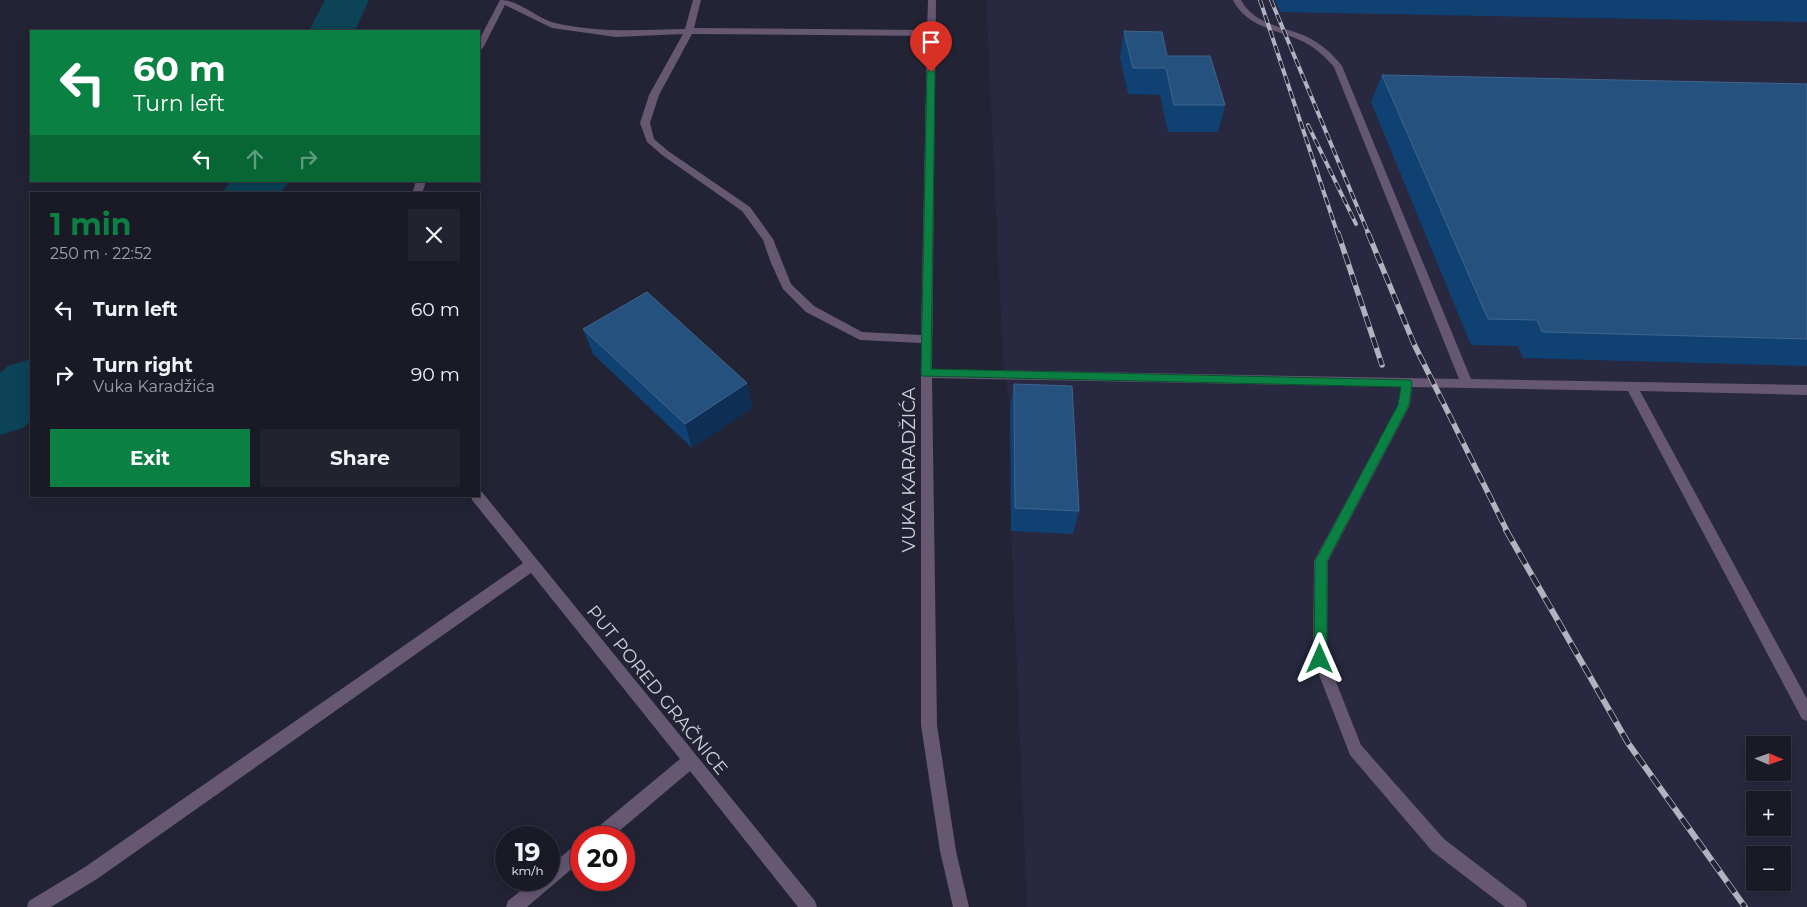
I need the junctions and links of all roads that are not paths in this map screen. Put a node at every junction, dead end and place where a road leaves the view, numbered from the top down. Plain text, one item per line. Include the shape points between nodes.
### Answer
1 (697, 0) edge
2 (932, 0) edge
3 (1237, 0) edge
4 (504, 1) edge
5 (688, 31) junction
6 (932, 33) junction
7 (480, 46) edge
8 (927, 339) junction
9 (926, 373) junction
10 (1407, 383) junction
11 (1467, 384) junction
12 (1632, 387) junction
13 (1807, 390) edge
14 (479, 497) edge
15 (531, 565) junction
16 (1807, 714) edge
17 (690, 761) junction
18 (612, 826) edge
19 (570, 860) edge
20 (560, 869) edge
21 (533, 891) edge
22 (1504, 901) edge
23 (35, 907) edge
24 (514, 907) edge
25 (809, 907) edge
26 (961, 907) edge
27 (1519, 907) edge

1 - 5 street
2 - 6 street, VUKA KARADŽIĆA
3 - 11 street via 1240,10 1258,22 1308,40 1338,66
4 - 5 street via 552,25 616,34
4 - 7 street
5 - 6 street
5 - 8 street via 654,95 645,123 650,140 746,209 768,239 787,286 810,309 860,336
6 - 8 street, VUKA KARADŽIĆA
8 - 9 street, VUKA KARADŽIĆA
9 - 10 street
9 - 26 street, VUKA KARADŽIĆA via 929,725 948,851
10 - 11 street
10 - 22 street via 1404,405 1321,561 1320,659 1355,750 1438,845
11 - 12 street
12 - 13 street
12 - 16 street
14 - 15 street, PUT PORED GRAČNICE
15 - 17 street, PUT PORED GRAČNICE
15 - 23 street via 91,873
17 - 18 street
17 - 25 street, PUT PORED GRAČNICE
19 - 20 street
21 - 24 street
22 - 27 street

